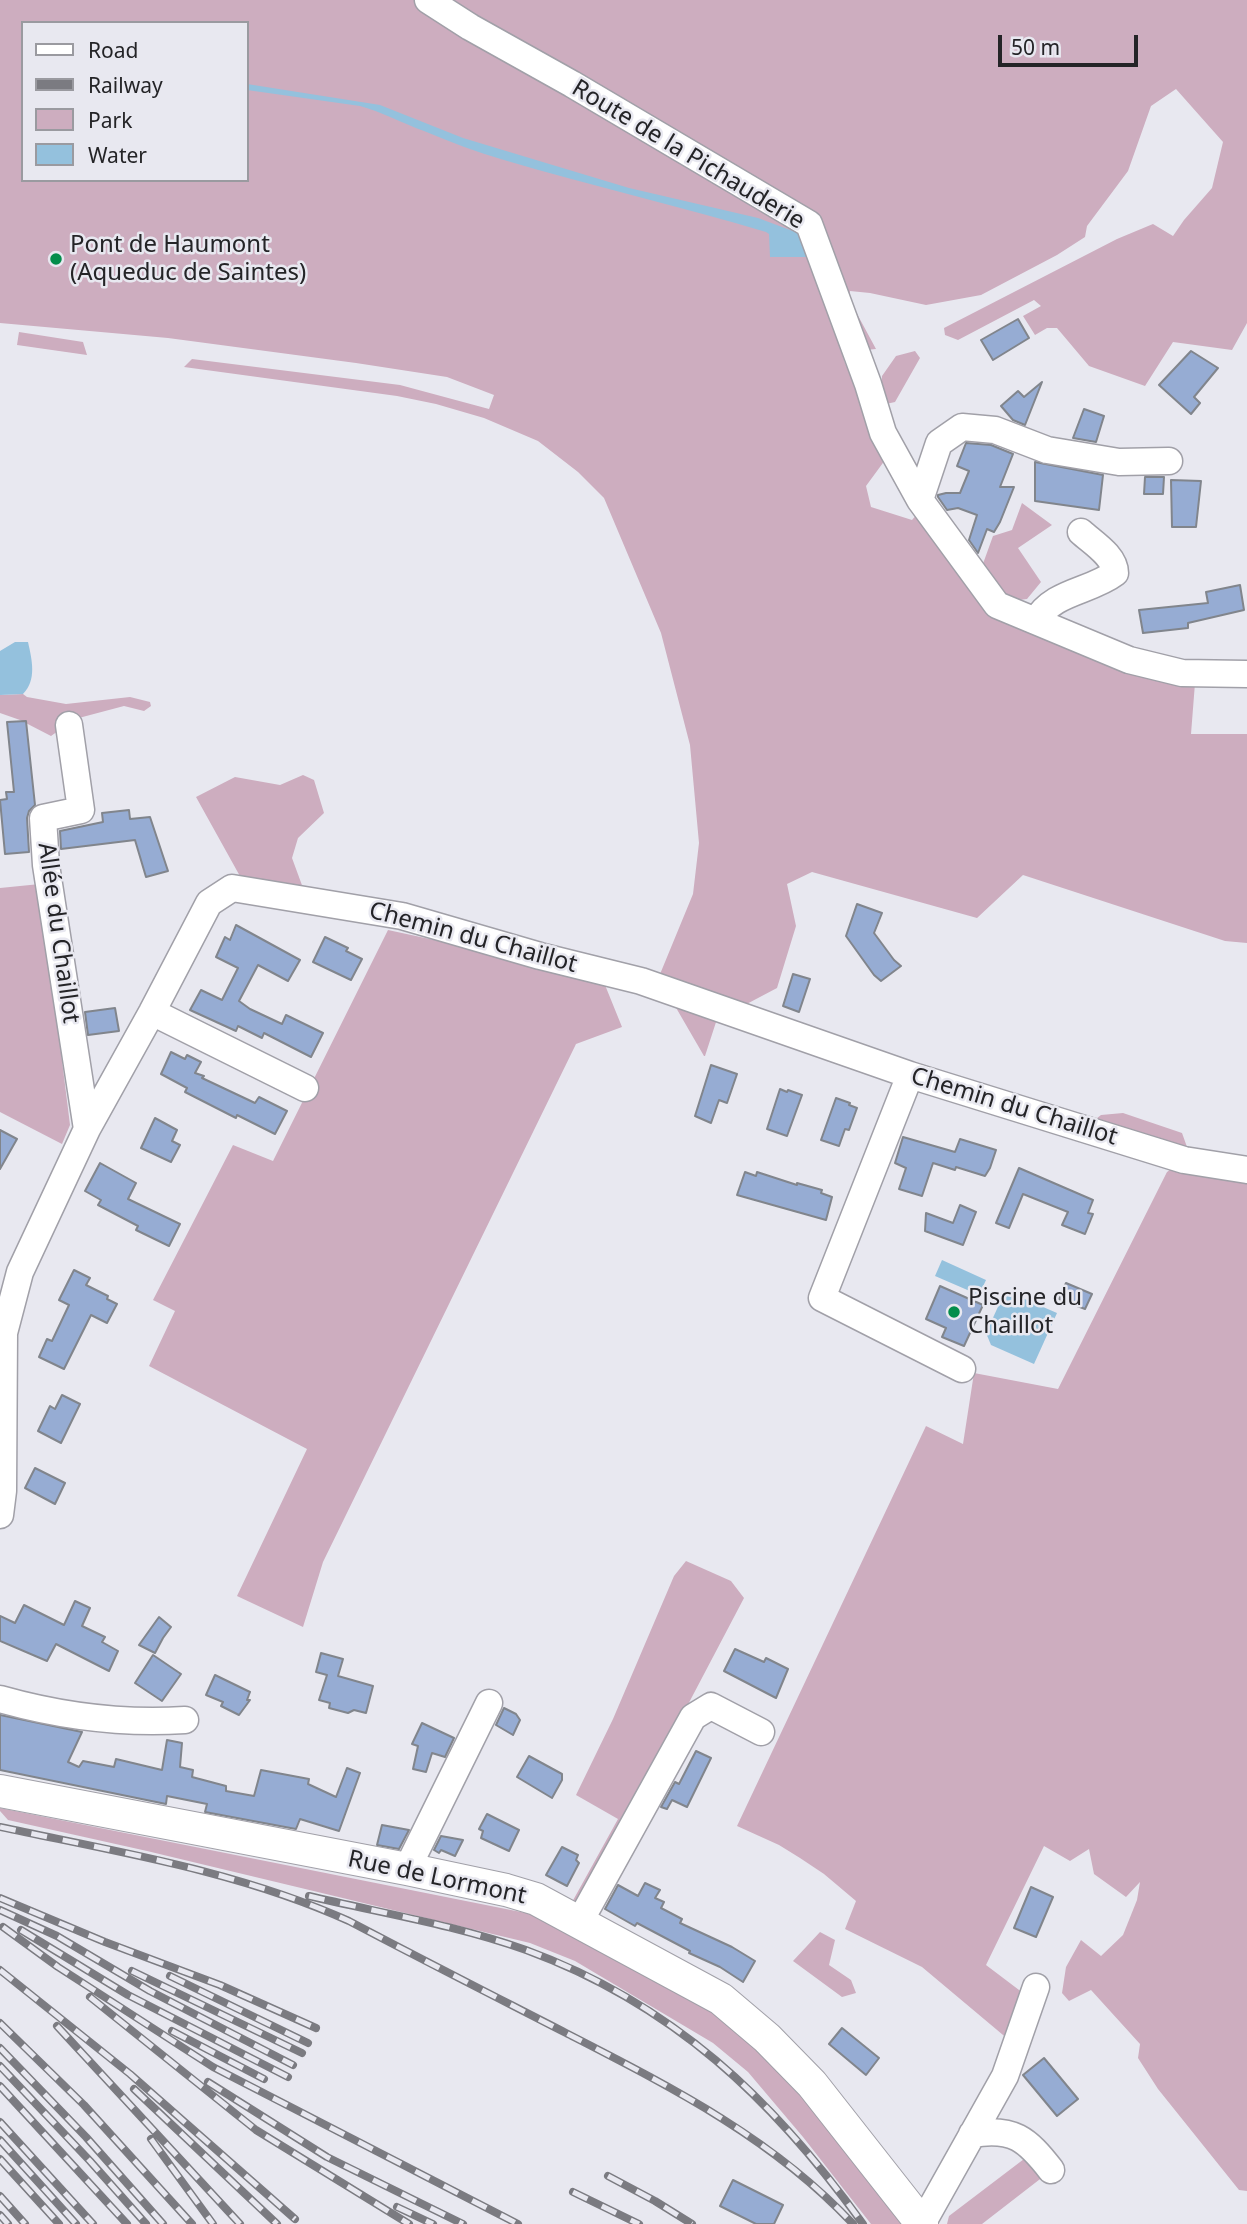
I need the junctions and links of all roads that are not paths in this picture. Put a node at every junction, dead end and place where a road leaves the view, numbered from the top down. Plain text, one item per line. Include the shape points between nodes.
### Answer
1 (428, 0) edge
2 (1169, 461) dead end
3 (920, 500) junction
4 (1081, 533) dead end
5 (1036, 621) junction
6 (1247, 674) edge
7 (69, 725) dead end
8 (152, 1012) junction
9 (910, 1076) junction
10 (305, 1088) dead end
11 (87, 1129) junction
12 (1247, 1170) edge
13 (2, 1332) edge
14 (962, 1369) dead end
15 (0, 1515) edge
16 (0, 1699) edge
17 (489, 1703) dead end
18 (185, 1720) dead end
19 (761, 1731) dead end
20 (0, 1791) edge
21 (407, 1869) junction
22 (579, 1923) junction
23 (1036, 1987) dead end
24 (972, 2134) junction
25 (1058, 2165) dead end
26 (922, 2224) edge

1 - 3 street, Route de la Pichauderie via 809,224 883,433
2 - 3 street via 1119,462 1047,450 995,430 962,427 939,443
3 - 5 street, Route de la Pichauderie via 998,605
4 - 5 street via 1108,557 1115,573 1064,595 1042,610
5 - 6 street, Route de la Pichauderie via 1129,660 1182,673
7 - 11 street, Allée du Chaillot via 81,810 43,818 46,865
8 - 9 street, Chemin du Chaillot via 209,903 232,888 402,916 642,981
8 - 10 street
8 - 11 street, Chemin du Chaillot
9 - 12 street, Chemin du Chaillot via 1184,1160
9 - 14 street via 822,1298
11 - 13 street, Chemin du Chaillot via 20,1272
13 - 15 street, Chemin du Chaillot
16 - 18 street via 96,1718
17 - 21 street
19 - 22 street via 711,1706 693,1717
20 - 21 main road, Rue de Lormont
21 - 22 main road, Rue de Lormont via 506,1889 536,1899
22 - 26 main road, Rue de Lormont via 720,2000 767,2038 812,2084
23 - 24 street via 1005,2076
24 - 25 street via 1000,2130
24 - 26 street

